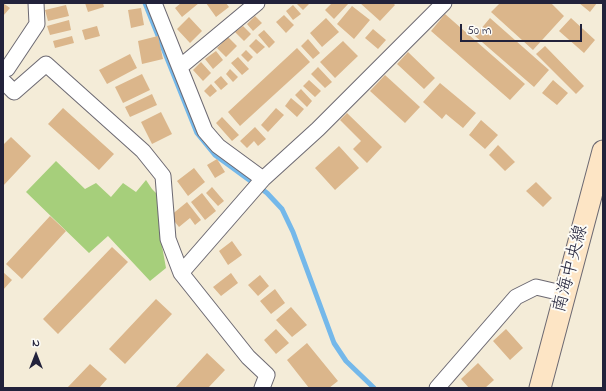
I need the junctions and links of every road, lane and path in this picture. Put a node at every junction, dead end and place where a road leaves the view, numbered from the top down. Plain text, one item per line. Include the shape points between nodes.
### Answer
1 (36, 3) edge
2 (154, 3) edge
3 (258, 3) edge
4 (444, 3) edge
5 (180, 67) junction
6 (4, 72) edge
7 (602, 160) edge
8 (260, 183) junction
9 (180, 273) junction
10 (566, 294) junction
11 (262, 388) edge
12 (437, 388) edge
13 (540, 388) edge

1 - 6 street via 37,24
2 - 5 street
3 - 5 street
4 - 8 street
5 - 8 street via 205,131
6 - 9 street via 14,92 46,64 143,151 163,176 168,239
7 - 10 street, 南海中央線
8 - 9 street
9 - 11 street via 248,357 267,375
10 - 12 street via 536,286 516,297
10 - 13 street, 南海中央線

